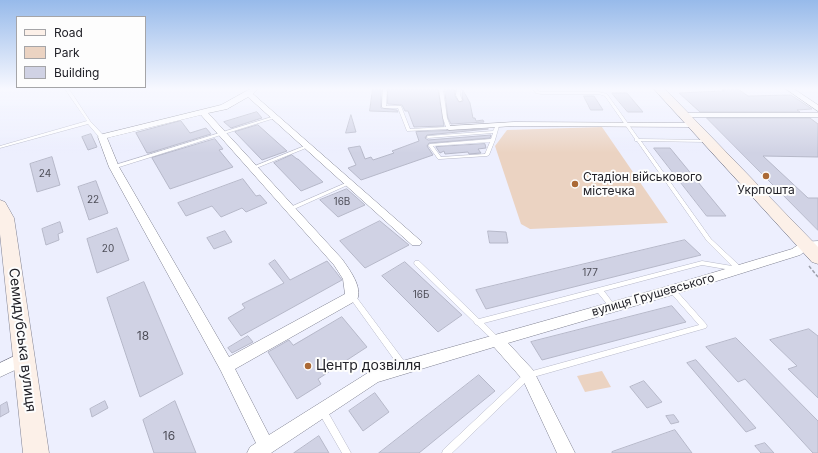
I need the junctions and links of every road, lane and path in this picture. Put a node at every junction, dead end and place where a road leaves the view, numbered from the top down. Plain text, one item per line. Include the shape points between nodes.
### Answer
1 (81, 110) edge
2 (210, 110) edge
3 (269, 110) edge
4 (401, 110) edge
5 (444, 110) edge
6 (615, 110) edge
7 (679, 110) edge
8 (202, 112) junction
9 (683, 115) junction
10 (818, 115) edge
11 (276, 117) junction
12 (89, 122) junction
13 (626, 125) junction
14 (693, 125) junction
15 (449, 128) junction
16 (496, 129) junction
17 (221, 134) junction
18 (102, 137) junction
19 (428, 137) dead end
20 (493, 140) junction
21 (636, 140) junction
22 (708, 141) junction
23 (309, 146) junction
24 (0, 147) edge
25 (114, 167) junction
26 (252, 168) junction
27 (350, 183) junction
28 (0, 205) edge
29 (290, 209) junction
30 (416, 242) dead end
31 (812, 245) edge
32 (818, 258) edge
33 (417, 263) dead end
34 (739, 269) junction
35 (599, 290) junction
36 (672, 290) junction
37 (352, 296) junction
38 (613, 307) junction
39 (477, 322) junction
40 (497, 340) junction
41 (26, 358) junction
42 (226, 366) junction
43 (404, 368) junction
44 (0, 370) edge
45 (528, 375) junction
46 (322, 409) junction
47 (261, 450) edge
48 (36, 453) edge
49 (347, 453) edge
50 (446, 453) edge
51 (566, 453) edge

1 - 12 lane
2 - 8 street
3 - 11 street
4 - 15 lane via 408,130
5 - 15 lane
6 - 13 lane
7 - 9 main road
8 - 17 street
8 - 18 street
9 - 10 street
9 - 14 main road
11 - 17 lane
11 - 23 street
12 - 18 lane
12 - 24 lane
13 - 14 street
13 - 16 street via 514,124
13 - 21 lane
14 - 22 main road
15 - 16 street
16 - 19 lane
16 - 20 lane
17 - 25 lane
17 - 26 street
18 - 25 street
20 - 20 lane via 438,145 430,146 440,158 487,155
21 - 22 lane
21 - 34 lane via 709,240
22 - 31 main road
23 - 26 lane
23 - 27 street
25 - 42 street
26 - 29 street
27 - 29 lane
27 - 30 street
28 - 41 main road, Семидубська вулиця via 6,218
29 - 37 street via 338,262 348,278
31 - 32 main road
31 - 34 street, вулиця Грушевського
33 - 39 lane
34 - 35 lane via 702,263
34 - 36 street, вулиця Грушевського
35 - 38 lane
35 - 39 lane
36 - 38 street, вулиця Грушевського
36 - 45 lane via 704,326
37 - 42 street
37 - 43 lane
38 - 40 street, вулиця Грушевського
39 - 40 lane
40 - 43 street, вулиця Грушевського
40 - 45 street
41 - 44 street
41 - 48 main road, Семидубська вулиця
42 - 47 street
43 - 46 street, вулиця Грушевського via 374,376
45 - 50 lane
45 - 51 street
46 - 47 street, вулиця Грушевського
46 - 49 lane

